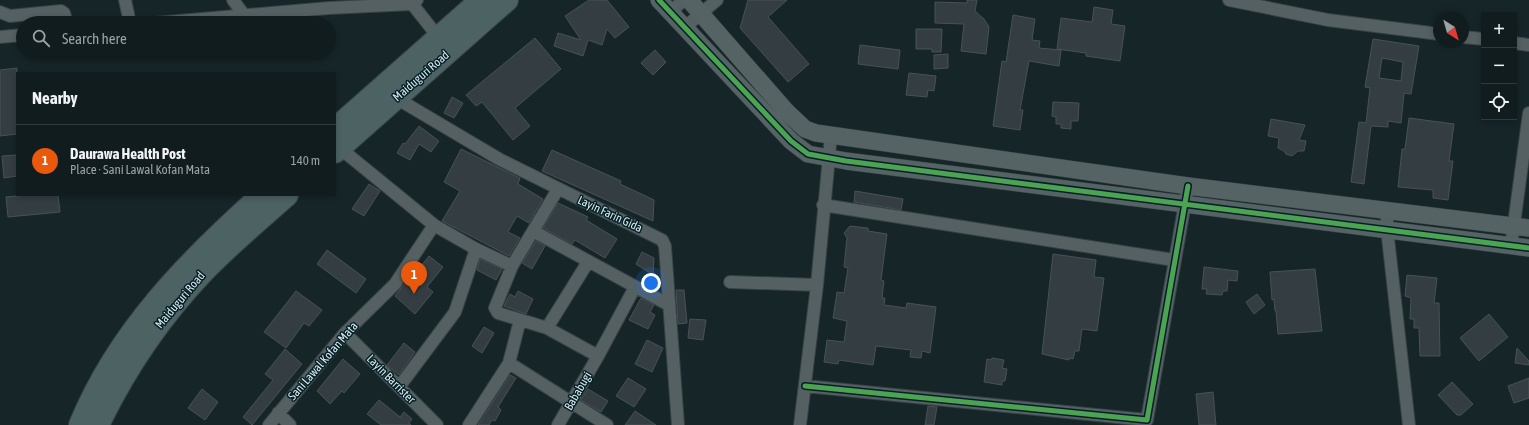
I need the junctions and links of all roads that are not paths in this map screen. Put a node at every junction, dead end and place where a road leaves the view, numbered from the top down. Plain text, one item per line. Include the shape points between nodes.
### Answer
1 (125, 0) edge
2 (233, 0) edge
3 (481, 0) edge
4 (507, 0) edge
5 (684, 0) edge
6 (689, 0) edge
7 (717, 0) edge
8 (1228, 0) edge
9 (413, 1) edge
10 (326, 4) edge
11 (665, 6) edge
12 (0, 12) edge
13 (702, 14) junction
14 (244, 15) junction
15 (65, 16) edge
16 (128, 16) edge
17 (233, 16) edge
18 (684, 28) junction
19 (1433, 33) edge
20 (16, 36) edge
21 (0, 37) edge
22 (438, 38) junction
23 (1469, 38) edge
24 (1481, 39) edge
25 (1517, 43) edge
26 (1529, 45) edge
27 (396, 98) junction
28 (1529, 113) edge
29 (831, 135) junction
30 (336, 143) edge
31 (828, 158) junction
32 (1188, 186) junction
33 (558, 189) junction
34 (261, 196) edge
35 (286, 196) edge
36 (823, 205) junction
37 (1183, 205) junction
38 (1387, 209) junction
39 (434, 225) junction
40 (1522, 227) edge
41 (1387, 229) junction
42 (533, 231) junction
43 (1511, 246) junction
44 (1529, 248) edge
45 (476, 249) junction
46 (1174, 260) junction
47 (588, 262) junction
48 (512, 266) junction
49 (730, 282) dead end
50 (817, 285) junction
51 (635, 287) junction
52 (669, 305) junction
53 (520, 320) junction
54 (547, 328) junction
55 (345, 333) junction
56 (598, 356) junction
57 (509, 364) junction
58 (804, 386) junction
59 (400, 387) junction
60 (572, 403) junction
61 (278, 413) junction
62 (1148, 423) edge
63 (80, 425) edge
64 (98, 425) edge
65 (268, 425) edge
66 (290, 425) edge
67 (437, 425) edge
68 (469, 425) edge
69 (558, 425) edge
70 (607, 425) edge
71 (678, 425) edge
72 (800, 425) edge
73 (1409, 425) edge

1 - 16 street
2 - 14 street
3 - 22 highway, Maiduguri Road
4 - 27 highway, Maiduguri Road
5 - 11 street
6 - 13 street
7 - 13 street
8 - 19 street via 1328,20
9 - 10 street
9 - 22 street
10 - 14 street
11 - 18 street
12 - 15 street via 10,16 62,10
13 - 18 street
13 - 29 street via 786,111 805,129
14 - 17 street
18 - 31 street via 791,141 808,154
20 - 21 street
22 - 30 highway, Maiduguri Road
23 - 24 street
25 - 26 street
27 - 30 highway, Maiduguri Road
27 - 33 street, Layin Farin Gida via 499,159
28 - 40 street
29 - 31 street
29 - 32 street
30 - 39 street
31 - 36 street
31 - 37 street
32 - 37 street
32 - 38 street
33 - 42 street
33 - 52 street, Layin Farin Gida via 662,240 665,246
34 - 63 highway, Maiduguri Road via 202,249 143,317 104,377
35 - 64 highway, Maiduguri Road via 226,250 157,326 120,382
36 - 46 street
36 - 50 street
37 - 41 street
37 - 46 street
38 - 40 street
38 - 41 street
39 - 45 street
39 - 55 street, Sani Lawal Kofan Mata via 395,284
40 - 43 street
41 - 43 street
41 - 73 street
42 - 47 street
42 - 48 street
43 - 44 street
45 - 48 street
45 - 59 street via 455,312
46 - 62 street
47 - 51 street
47 - 54 street
48 - 53 street via 495,308 498,314
49 - 50 street
50 - 58 street
51 - 52 street
51 - 56 street, Bababugi
52 - 71 street, Layin Farin Gida
53 - 54 street
53 - 57 street
54 - 56 street
55 - 59 street, Layin Barrister
55 - 61 street, Sani Lawal Kofan Mata
56 - 60 street, Bababugi
57 - 60 street
57 - 68 street
58 - 62 street
58 - 72 street
59 - 67 street, Layin Barrister
60 - 69 street, Bababugi
60 - 70 street
61 - 65 street, Sani Lawal Kofan Mata
61 - 66 street

